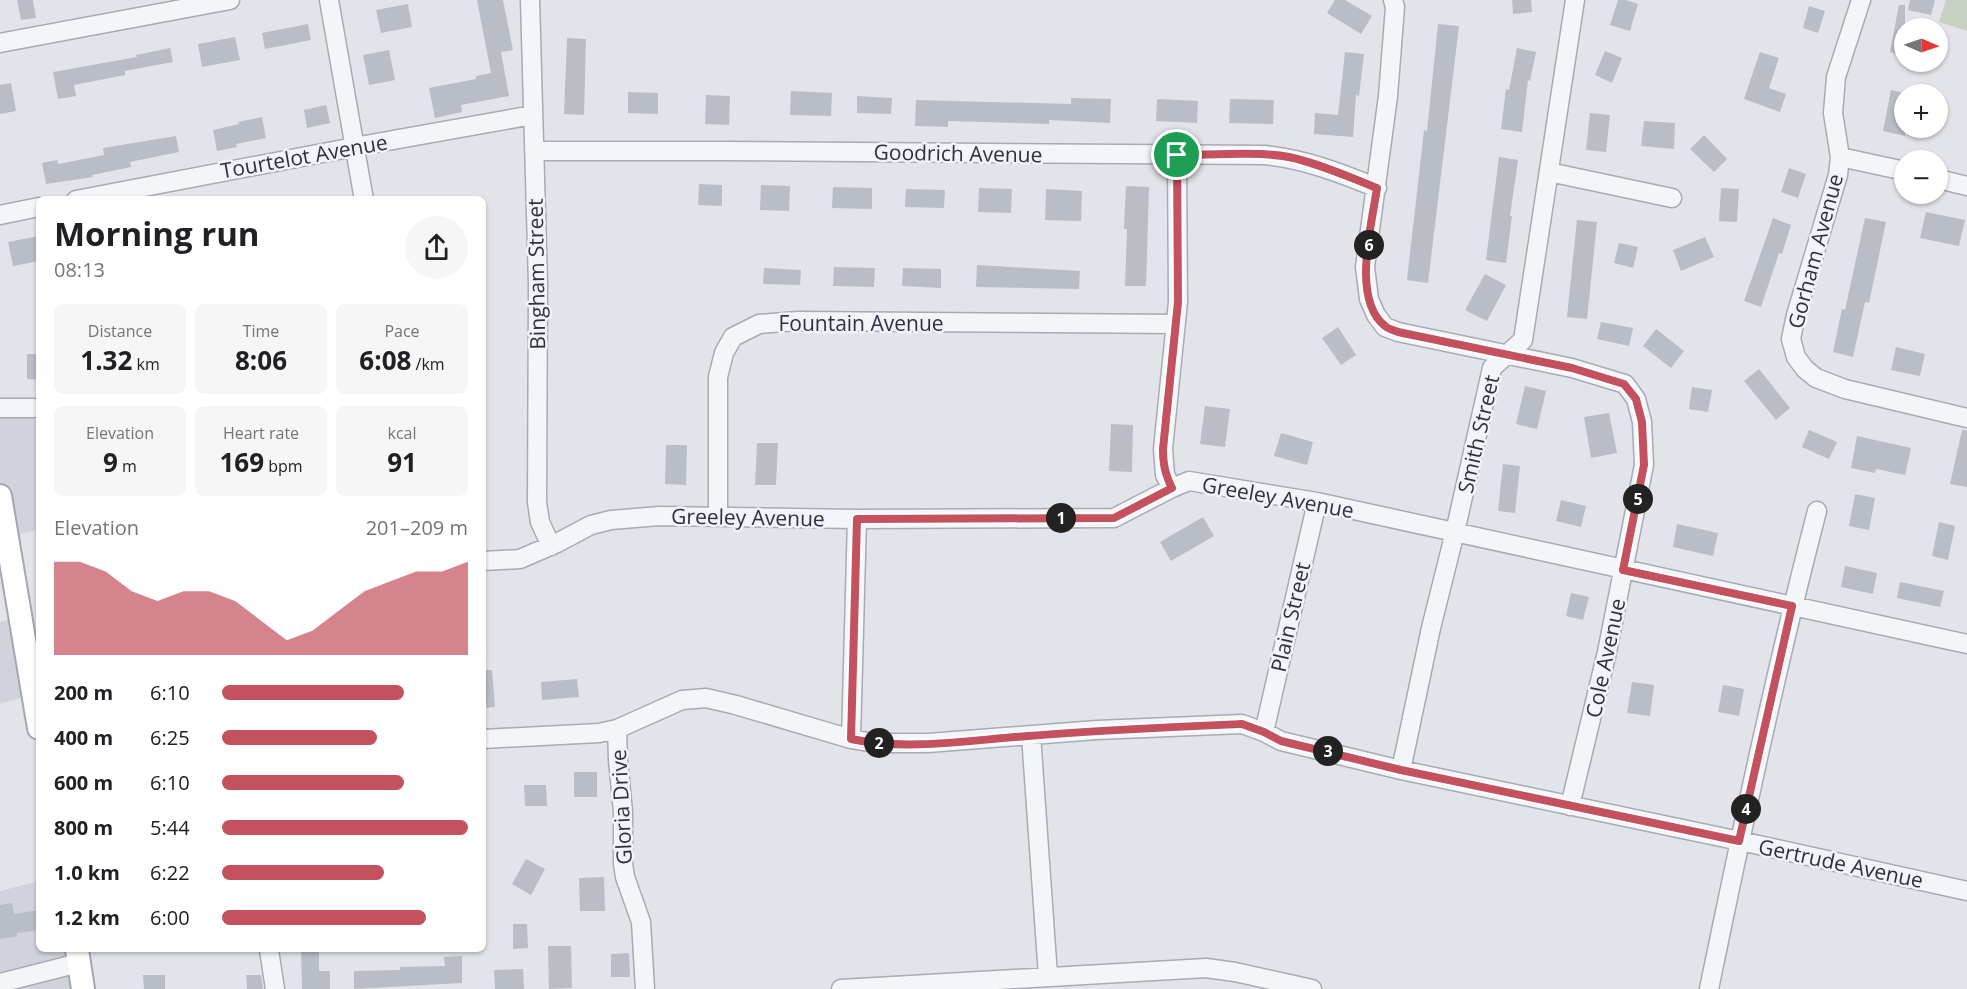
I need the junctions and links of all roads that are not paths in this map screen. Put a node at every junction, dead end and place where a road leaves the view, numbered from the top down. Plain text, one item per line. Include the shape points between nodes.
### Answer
1 (230, 0) edge
2 (329, 0) edge
3 (530, 0) edge
4 (1393, 0) edge
5 (1575, 0) edge
6 (1861, 0) edge
7 (0, 43) edge
8 (533, 115) junction
9 (354, 147) junction
10 (534, 151) junction
11 (1177, 155) junction
12 (1840, 156) junction
13 (1894, 168) edge
14 (1549, 172) junction
15 (1948, 181) edge
16 (1967, 186) edge
17 (1377, 188) junction
18 (97, 196) edge
19 (363, 196) edge
20 (1672, 198) dead end
21 (36, 208) edge
22 (0, 215) edge
23 (1176, 324) junction
24 (1508, 354) junction
25 (0, 408) edge
26 (36, 408) edge
27 (1967, 418) edge
28 (1172, 488) junction
29 (0, 496) edge
30 (1317, 502) junction
31 (1817, 511) dead end
32 (718, 517) junction
33 (857, 519) junction
34 (1455, 532) junction
35 (551, 546) junction
36 (486, 561) edge
37 (1623, 570) junction
38 (1792, 606) junction
39 (1967, 643) edge
40 (36, 710) edge
41 (617, 729) junction
42 (1264, 732) junction
43 (1031, 735) junction
44 (486, 739) edge
45 (851, 739) junction
46 (1401, 770) junction
47 (1570, 806) junction
48 (1739, 841) junction
49 (1967, 891) edge
50 (269, 952) edge
51 (78, 956) edge
52 (1048, 976) junction
53 (0, 983) edge
54 (83, 989) edge
55 (275, 989) edge
56 (645, 989) edge
57 (841, 989) edge
58 (1312, 989) edge
59 (1709, 989) edge

1 - 7 street
2 - 9 street
3 - 8 street, Bingham Street
4 - 17 street, Cole Avenue via 1388,96
5 - 14 street, Smith Street
6 - 12 street, Gorham Avenue via 1836,77 1833,113
8 - 9 street, Tourtelot Avenue
8 - 10 street, Bingham Street
9 - 18 street, Tourtelot Avenue
9 - 19 street
10 - 11 street, Goodrich Avenue
10 - 35 street, Bingham Street via 537,502 540,522
11 - 17 street, Goodrich Avenue via 1289,158
11 - 23 street
12 - 13 street
12 - 27 street, Gorham Avenue via 1838,175 1796,315 1791,339 1796,357 1816,378 1845,389
14 - 20 street
14 - 24 street, Smith Street via 1523,340
15 - 16 street
17 - 24 street, Cole Avenue via 1365,267 1369,299 1385,327
21 - 22 street
23 - 28 street via 1163,449 1163,465
23 - 32 street, Fountain Avenue via 759,324 733,337 718,377
24 - 34 street, Smith Street via 1492,368
24 - 37 street, Cole Avenue via 1607,378 1624,384 1636,399 1642,422 1644,465
25 - 26 street
28 - 30 street, Greeley Avenue via 1189,481
28 - 33 street, Greeley Avenue via 1114,518
29 - 40 main road
30 - 34 street, Greeley Avenue
30 - 42 street, Plain Street
31 - 38 street
32 - 33 street, Greeley Avenue
32 - 35 street, Greeley Avenue via 611,520 591,525
33 - 45 street
34 - 37 street, Greeley Avenue
34 - 46 street, Smith Street
35 - 36 street, Greeley Avenue via 520,559
37 - 38 street, Greeley Avenue
37 - 47 street, Cole Avenue
38 - 39 street, Greeley Avenue
38 - 48 street
41 - 44 street, Gertrude Avenue
41 - 45 street, Gertrude Avenue via 682,700 706,698
41 - 56 street, Gloria Drive via 623,864 641,922
42 - 43 street, Gertrude Avenue via 1242,724
42 - 46 street, Gertrude Avenue via 1281,741
43 - 45 street, Gertrude Avenue via 904,744
43 - 52 street
46 - 47 street, Gertrude Avenue
47 - 48 street, Gertrude Avenue
48 - 49 street, Gertrude Avenue
48 - 59 street
50 - 55 street
51 - 53 street
51 - 54 main road
52 - 57 street
52 - 58 street via 1206,968

